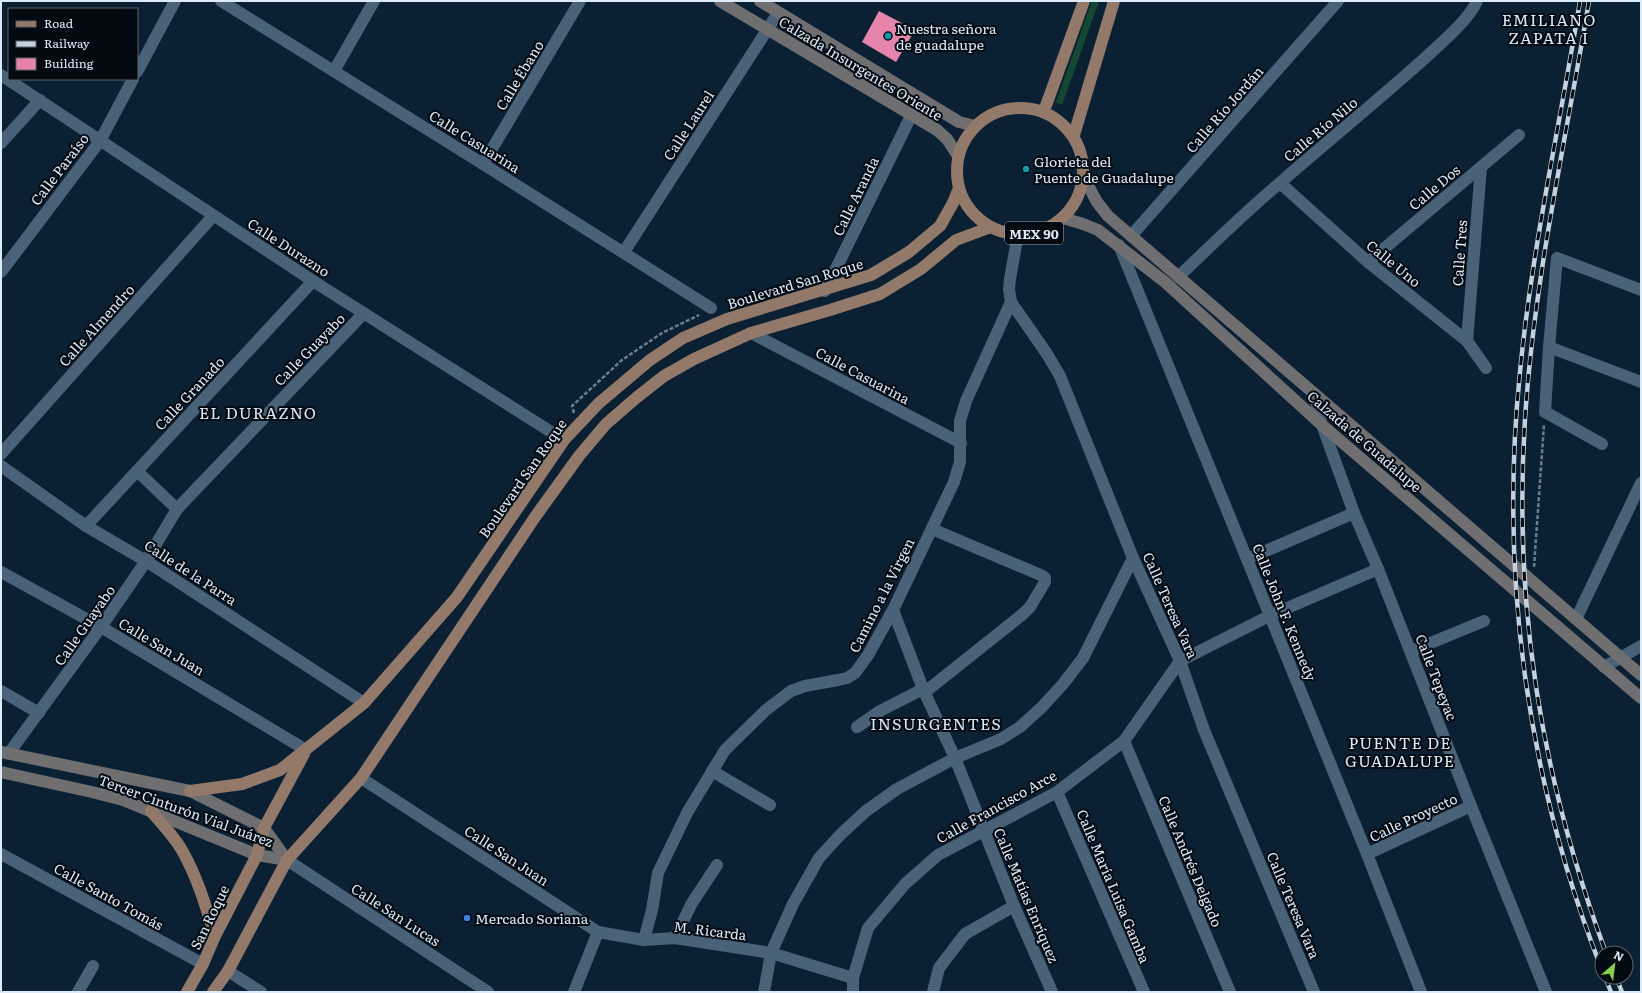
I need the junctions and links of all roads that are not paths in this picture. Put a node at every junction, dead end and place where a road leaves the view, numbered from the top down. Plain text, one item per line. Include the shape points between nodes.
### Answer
1 (175, 1) edge
2 (221, 1) edge
3 (374, 1) edge
4 (580, 1) edge
5 (720, 1) edge
6 (760, 1) edge
7 (1084, 1) edge
8 (1114, 1) edge
9 (1338, 1) edge
10 (1477, 1) edge
11 (778, 13) junction
12 (767, 29) junction
13 (138, 70) edge
14 (334, 71) junction
15 (9, 80) edge
16 (132, 80) edge
17 (40, 100) junction
18 (1044, 112) junction
19 (912, 114) junction
20 (975, 126) junction
21 (1074, 135) junction
22 (1519, 135) dead end
23 (100, 141) junction
24 (1, 144) edge
25 (958, 156) junction
26 (483, 164) junction
27 (1481, 167) junction
28 (1084, 178) junction
29 (1280, 183) junction
30 (959, 188) junction
31 (213, 216) junction
32 (1063, 218) junction
33 (991, 227) junction
34 (1018, 234) junction
35 (1131, 236) junction
36 (1119, 245) junction
37 (624, 252) junction
38 (1368, 262) junction
39 (1, 272) edge
40 (1178, 277) junction
41 (313, 281) junction
42 (1641, 290) edge
43 (825, 291) junction
44 (1012, 302) junction
45 (711, 308) dead end
46 (364, 314) junction
47 (751, 333) junction
48 (1467, 340) junction
49 (1549, 347) junction
50 (1486, 368) dead end
51 (1641, 382) edge
52 (1314, 394) junction
53 (1322, 425) junction
54 (564, 440) junction
55 (961, 443) junction
56 (1602, 444) dead end
57 (1, 454) edge
58 (1, 466) edge
59 (137, 471) junction
60 (1641, 483) edge
61 (177, 509) junction
62 (1354, 513) junction
63 (86, 526) junction
64 (932, 529) junction
65 (1133, 558) junction
66 (1247, 559) junction
67 (146, 560) junction
68 (1378, 569) junction
69 (1, 572) edge
70 (893, 610) junction
71 (1271, 616) junction
72 (1576, 619) junction
73 (1484, 621) dead end
74 (101, 627) junction
75 (1641, 646) edge
76 (1411, 651) junction
77 (1620, 657) junction
78 (1180, 661) junction
79 (1604, 666) junction
80 (1641, 675) edge
81 (1, 691) edge
82 (924, 691) junction
83 (1641, 698) edge
84 (364, 703) junction
85 (39, 713) junction
86 (857, 727) dead end
87 (1124, 742) junction
88 (306, 750) junction
89 (5, 753) edge
90 (954, 758) junction
91 (712, 771) junction
92 (1, 772) edge
93 (361, 778) junction
94 (190, 791) junction
95 (1057, 792) junction
96 (770, 805) dead end
97 (1471, 806) junction
98 (151, 811) junction
99 (264, 828) junction
100 (983, 831) junction
101 (1, 854) edge
102 (1367, 854) junction
103 (257, 855) junction
104 (287, 860) junction
105 (717, 865) dead end
106 (1014, 906) junction
107 (598, 932) junction
108 (215, 936) junction
109 (675, 938) junction
110 (644, 940) junction
111 (771, 953) junction
112 (203, 964) junction
113 (93, 966) dead end
114 (228, 971) junction
115 (853, 978) junction
116 (78, 992) edge
117 (187, 992) edge
118 (213, 992) edge
119 (261, 992) edge
120 (488, 992) edge
121 (574, 992) edge
122 (764, 992) edge
123 (853, 992) edge
124 (933, 992) edge
125 (1052, 992) edge
126 (1144, 992) edge
127 (1230, 992) edge
128 (1314, 992) edge
129 (1420, 992) edge
130 (1546, 992) edge

1 - 13 street
2 - 14 street, Calle Casuarina
3 - 14 street
4 - 26 street, Calle Ébano
5 - 12 main road, Calzada Insurgentes Oriente
6 - 11 main road, Calzada Insurgentes Oriente
7 - 18 main road
8 - 21 main road
9 - 35 street, Calle Río Jordán
10 - 29 street, Calle Río Nilo via 1474,8 1442,43
11 - 12 street, Calle Laurel
11 - 20 main road, Calzada Insurgentes Oriente via 959,122
12 - 19 main road, Calzada Insurgentes Oriente
12 - 37 street, Calle Laurel
14 - 26 street, Calle Casuarina
15 - 17 street, Calle Durazno
16 - 23 street, Calle Paraíso
17 - 23 street, Calle Durazno
17 - 24 street
18 - 20 main road, MEX 90 via 1026,107 1007,108 989,115
18 - 21 main road, MEX 90 via 1061,121
19 - 25 main road, Calzada Insurgentes Oriente via 947,139
19 - 43 street, Calle Aranda
20 - 25 main road, MEX 90 via 964,140
21 - 28 main road, MEX 90 via 1082,156
22 - 27 street, Calle Dos
23 - 31 street, Calle Durazno
23 - 39 street, Calle Paraíso
25 - 30 main road, MEX 90 via 956,172
26 - 37 street, Calle Casuarina
27 - 38 street, Calle Dos
27 - 48 street, Calle Tres
28 - 32 main road, MEX 90 via 1077,200
28 - 35 main road, Calzada de Guadalupe / MEX 90 via 1108,216
29 - 38 street, Calle Uno
29 - 40 street, Calle Río Nilo
30 - 33 main road, MEX 90 via 966,204 977,217
30 - 43 main road, Boulevard San Roque via 940,226 909,252 871,275
31 - 41 street, Calle Durazno
31 - 57 street, Calle Almendro
32 - 34 main road, MEX 90 via 1050,227 1034,233
32 - 36 main road, Calzada de Guadalupe / MEX 90 via 1098,230
33 - 34 main road, MEX 90
33 - 47 main road via 956,240 921,269 880,294
34 - 44 street, Calle Teresa Vara via 1009,288
35 - 40 main road, Calzada de Guadalupe / MEX 90
36 - 53 main road, Calzada de Guadalupe / MEX 90 via 1165,282
36 - 66 street, Calle John F. Kennedy
37 - 45 street, Calle Casuarina
38 - 48 street, Calle Uno
40 - 52 main road, Calzada de Guadalupe / MEX 90
41 - 46 street, Calle Durazno
41 - 59 street, Calle Granado
42 - 49 street via 1557,258
43 - 54 main road, Boulevard San Roque via 727,320 683,338 625,380
44 - 55 street, Camino a la Virgen via 966,401 960,421
44 - 65 street, Calle Teresa Vara via 1060,376
46 - 54 street, Calle Durazno
46 - 61 street, Calle Guayabo
47 - 55 street, Calle Casuarina
47 - 93 main road via 664,376 606,424 579,456 535,517
48 - 50 street, Calle Uno
49 - 51 street
49 - 56 street via 1545,412
52 - 53 street, Calle Tepeyac
52 - 72 main road, Calzada de Guadalupe / MEX 90
53 - 62 street, Calle Tepeyac
53 - 79 main road, Calzada de Guadalupe / MEX 90
54 - 84 main road, Boulevard San Roque via 457,597
55 - 64 street, Camino a la Virgen via 960,462 954,482
58 - 63 street, Calle de la Parra
59 - 61 street
59 - 63 street, Calle Granado
60 - 72 street
61 - 67 street, Calle Guayabo
62 - 66 street
62 - 68 street, Calle Tepeyac
63 - 67 street, Calle de la Parra
64 - 70 street, Camino a la Virgen
64 - 82 street via 1043,576 1045,582 1023,614
65 - 78 street, Calle Teresa Vara
65 - 90 street via 1083,658 1042,708 1001,739
66 - 71 street, Calle John F. Kennedy
67 - 74 street, Calle Guayabo
67 - 84 street, Calle de la Parra
68 - 71 street
68 - 76 street, Calle Tepeyac
69 - 74 street, Calle San Juan
70 - 82 street, Calle Matías Enríquez
70 - 91 street, Camino a la Virgen via 855,673 847,678 791,691 766,710 725,750
71 - 78 street
71 - 102 street, Calle John F. Kennedy
72 - 77 main road, Calzada de Guadalupe / MEX 90
73 - 76 street
74 - 85 street, Calle Guayabo
74 - 88 street, Calle San Juan
75 - 77 street
76 - 97 street, Calle Tepeyac
77 - 79 street
77 - 80 main road, Calzada de Guadalupe / MEX 90
78 - 87 street, Calle Francisco Arce
78 - 128 street, Calle Teresa Vara via 1204,730
79 - 83 main road, Calzada de Guadalupe / MEX 90
81 - 85 street
82 - 86 street via 880,711
82 - 90 street, Calle Matías Enríquez
84 - 88 main road, Boulevard San Roque
85 - 89 street, Calle Guayabo
87 - 95 street, Calle Francisco Arce
87 - 127 street, Calle Andrés Delgado
88 - 94 main road via 280,770 242,784
88 - 99 main road, Boulevard San Roque
89 - 94 main road, Tercer Cinturón Vial Juárez
90 - 100 street, Calle Matías Enríquez
90 - 111 street via 897,789 866,811 841,834 819,858 793,904
91 - 96 street
91 - 110 street, Camino a la Virgen via 687,813 658,873
92 - 98 main road, Tercer Cinturón Vial Juárez via 123,800
93 - 104 main road
93 - 107 street, Calle San Juan
94 - 99 main road, Tercer Cinturón Vial Juárez
95 - 100 street, Calle Francisco Arce
95 - 126 street, Calle María Luisa Gamba
97 - 102 street, Calle Proyecto
97 - 130 street, Calle Tepeyac
98 - 103 main road, Tercer Cinturón Vial Juárez
98 - 108 main road via 183,851 204,897
99 - 103 main road, Boulevard San Roque
99 - 104 main road, Tercer Cinturón Vial Juárez
100 - 106 street, Calle Matías Enríquez
100 - 115 street, Calle Francisco Arce via 938,855 905,884 868,928
101 - 112 street, Calle Santo Tomás
102 - 129 street, Calle John F. Kennedy
103 - 104 main road, Tercer Cinturón Vial Juárez
103 - 108 main road, San Roque
104 - 114 main road
104 - 120 street, Calle San Lucas
105 - 109 street via 692,903
106 - 124 street via 965,934 939,968
106 - 125 street, Calle Matías Enríquez
107 - 110 street, Calle San Juan
107 - 121 street
108 - 112 main road, San Roque
109 - 110 street, M. Ricarda
109 - 111 street, M. Ricarda
111 - 115 street, M. Ricarda
111 - 122 street
112 - 117 main road, San Roque
113 - 116 street
114 - 118 main road
114 - 119 street
115 - 123 street, Calle Francisco Arce

